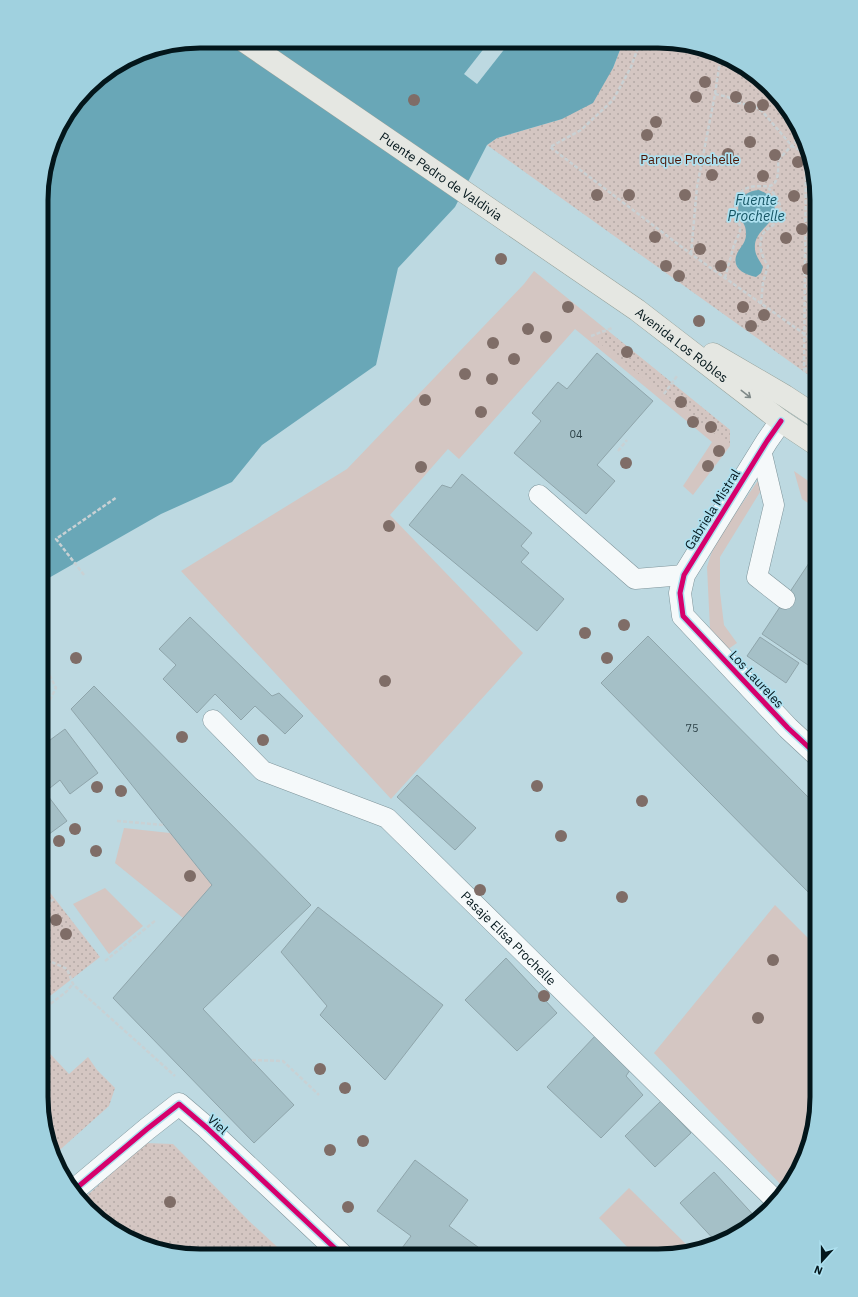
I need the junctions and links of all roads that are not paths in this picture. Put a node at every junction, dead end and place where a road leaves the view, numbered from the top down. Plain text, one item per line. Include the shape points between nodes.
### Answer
1 (254, 48) edge
2 (637, 310) junction
3 (810, 412) edge
4 (781, 421) junction
5 (810, 441) edge
6 (762, 450) junction
7 (539, 495) dead end
8 (684, 575) junction
9 (785, 599) dead end
10 (683, 616) joint
11 (213, 720) dead end
12 (810, 748) edge
13 (78, 1187) edge
14 (772, 1197) edge
15 (336, 1249) edge

1 - 2 main road, Puente Pedro de Valdivia
2 - 3 main road, Avenida Los Robles
2 -> 4 main road, Avenida Los Robles
4 - 5 main road, Avenida Los Robles
4 - 6 street, Gabriela Mistral
6 - 8 street, Gabriela Mistral
6 - 9 lane via 774,505 757,577
7 - 8 lane via 635,579
8 - 10 street, Gabriela Mistral via 680,593
10 - 12 street, Los Laureles
11 - 14 lane, Pasaje Elisa Prochelle via 263,771 387,818
13 - 15 street, Viel via 179,1104

